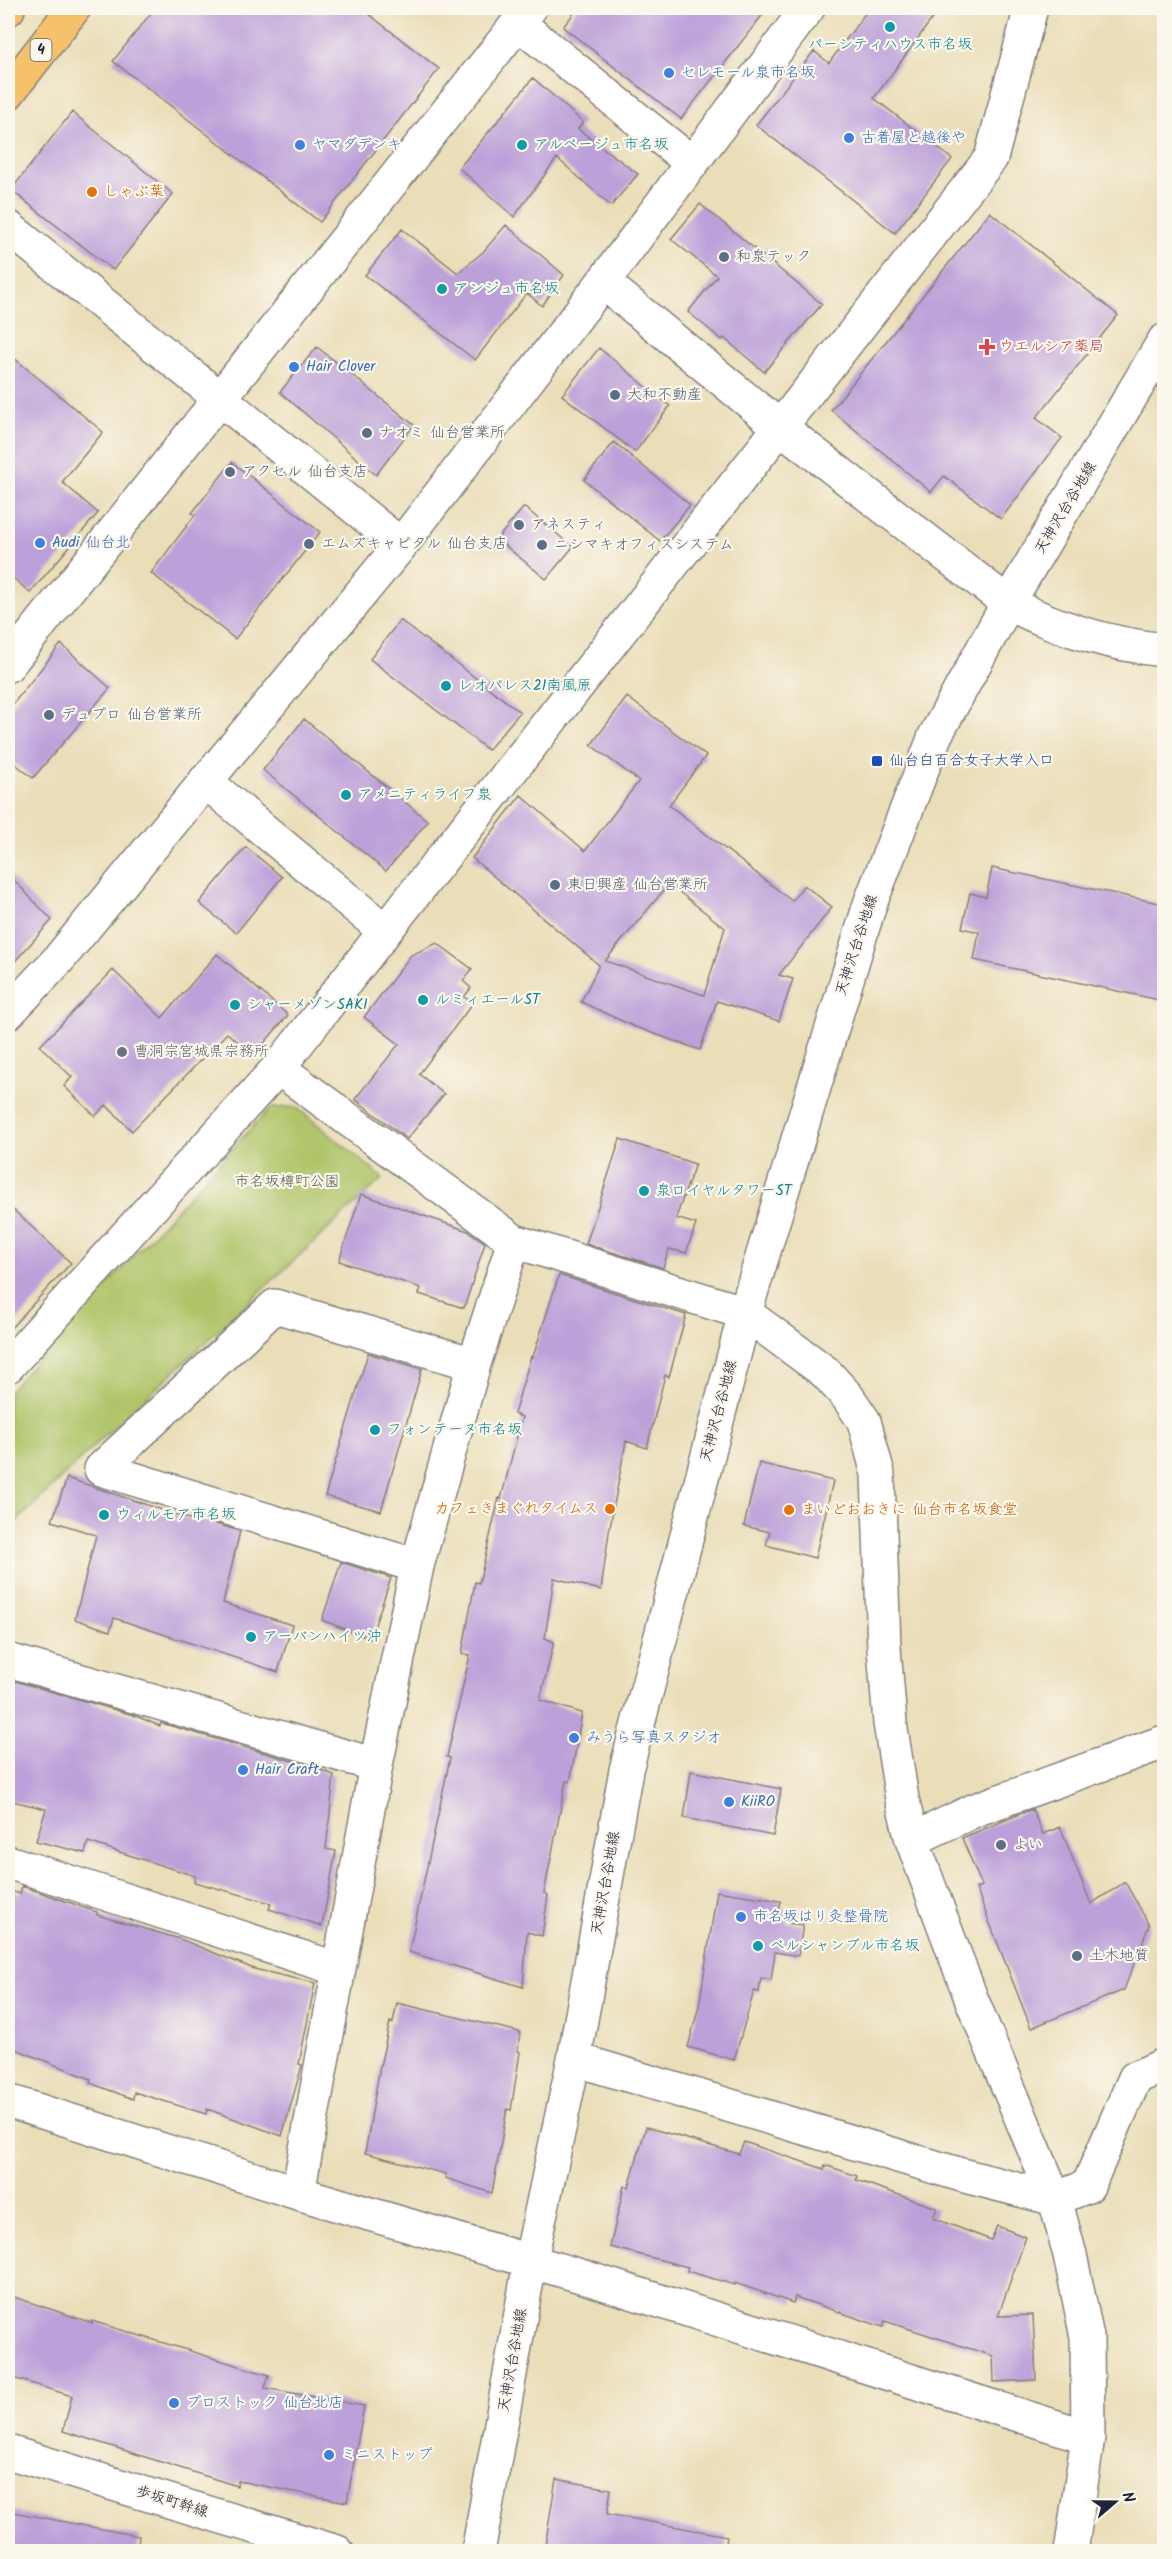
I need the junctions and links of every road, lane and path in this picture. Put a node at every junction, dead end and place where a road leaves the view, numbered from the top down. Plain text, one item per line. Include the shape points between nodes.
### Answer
1 (74, 8) edge
2 (808, 8) edge
3 (1031, 8) edge
4 (524, 15) edge
5 (8, 93) edge
6 (692, 163) junction
7 (8, 226) edge
8 (603, 282) junction
9 (1164, 341) edge
10 (221, 399) junction
11 (780, 427) junction
12 (401, 546) junction
13 (1008, 603) junction
14 (1164, 650) edge
15 (8, 665) edge
16 (205, 781) junction
17 (385, 931) junction
18 (8, 1013) edge
19 (278, 1068) junction
20 (514, 1241) junction
21 (745, 1313) junction
22 (474, 1364) junction
23 (8, 1366) edge
24 (417, 1566) junction
25 (8, 1660) edge
26 (1164, 1742) edge
27 (376, 1766) junction
28 (912, 1840) junction
29 (8, 1862) edge
30 (338, 1969) junction
31 (574, 2059) junction
32 (1164, 2065) edge
33 (8, 2102) edge
34 (298, 2193) junction
35 (1056, 2199) junction
36 (531, 2263) junction
37 (1088, 2437) junction
38 (8, 2452) edge
39 (337, 2552) edge
40 (478, 2552) edge
41 (1071, 2552) edge

1 - 5 highway, 4
2 - 6 street
3 - 11 street via 991,158
4 - 6 street
4 - 10 street
6 - 8 street
7 - 10 street
8 - 11 street
8 - 12 street
9 - 13 street, 天神沢台谷地線
10 - 12 street
10 - 15 street
11 - 13 street
11 - 17 street
12 - 16 street
13 - 14 street via 1088,638
13 - 21 street, 天神沢台谷地線 via 935,736 870,904
16 - 17 street
16 - 18 street via 58,960
17 - 19 street
19 - 20 street
19 - 23 street
20 - 21 street
20 - 22 street
21 - 28 street via 825,1372 848,1395 864,1422 872,1447 878,1474 890,1723
21 - 31 street, 天神沢台谷地線 via 626,1770
22 - 24 street
22 - 24 street via 276,1306 101,1469
24 - 27 street
25 - 27 street
26 - 28 street via 975,1810
27 - 30 street
28 - 35 street via 971,1998
29 - 30 street
30 - 34 street
31 - 35 street via 954,2173
31 - 36 street, 天神沢台谷地線
32 - 35 street via 1135,2078 1088,2187
33 - 34 street
34 - 36 street
35 - 37 street via 1087,2337
36 - 37 street
36 - 40 street, 天神沢台谷地線
37 - 41 street
38 - 39 street, 歩坂町幹線

